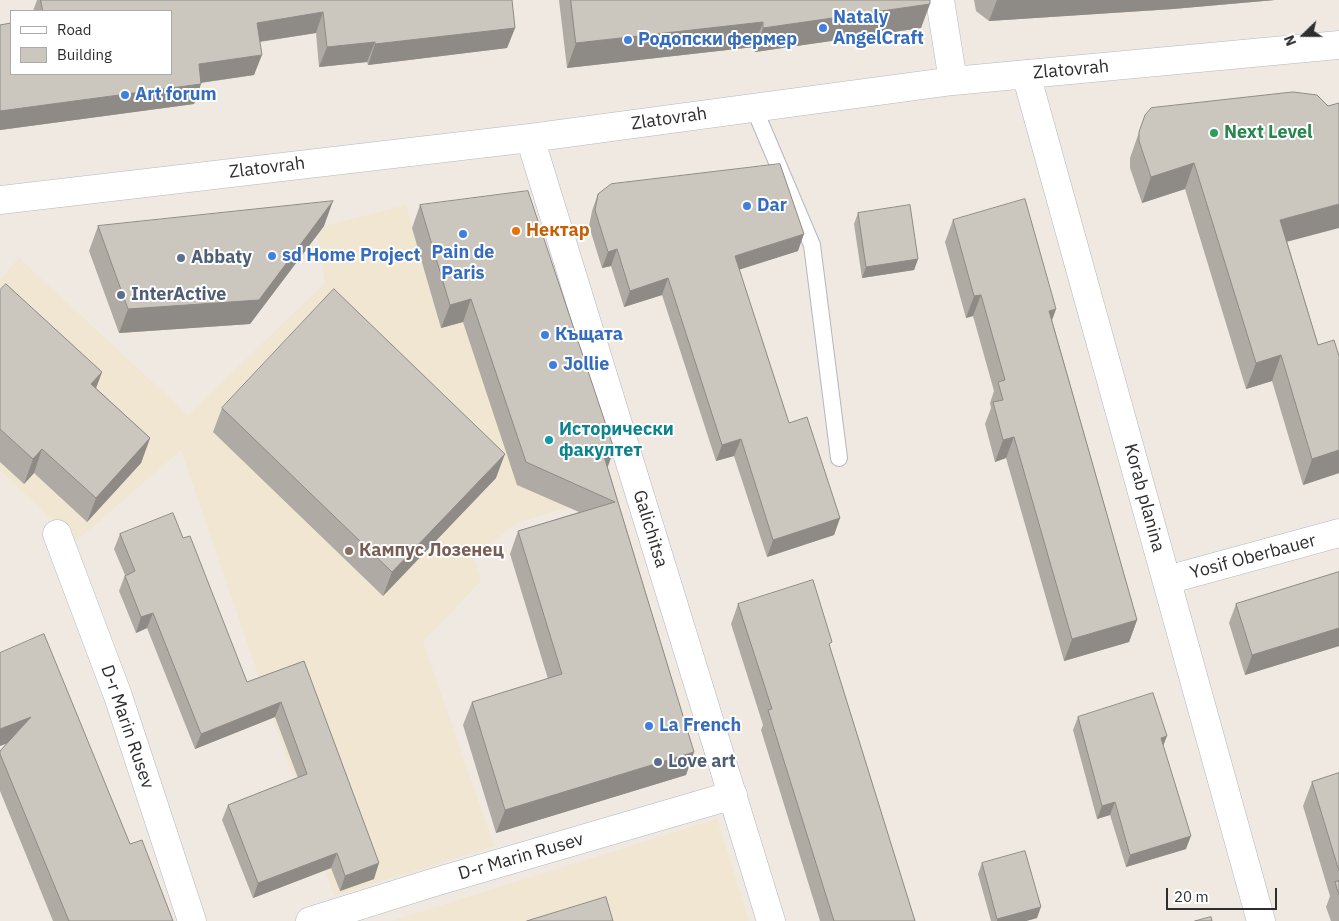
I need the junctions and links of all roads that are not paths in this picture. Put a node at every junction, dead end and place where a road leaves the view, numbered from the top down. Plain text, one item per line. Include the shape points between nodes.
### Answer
1 (940, 0) edge
2 (1339, 45) edge
3 (1026, 74) junction
4 (953, 81) junction
5 (754, 108) junction
6 (530, 138) junction
7 (0, 200) edge
8 (839, 458) dead end
9 (1339, 533) edge
10 (57, 534) dead end
11 (1167, 580) junction
12 (733, 795) junction
13 (192, 921) edge
14 (310, 921) edge
15 (771, 921) edge
16 (1261, 921) edge

1 - 4 street
2 - 3 street, Zlatovrah
3 - 4 street, Zlatovrah
3 - 11 street, Korab planina
4 - 5 street, Zlatovrah
5 - 6 street, Zlatovrah
5 - 8 lane via 812,245
6 - 7 street, Zlatovrah
6 - 12 street, Galichitsa
9 - 11 street, Yosif Oberbauer
10 - 13 street, D-r Marin Rusev via 118,696
11 - 16 street, Korab planina
12 - 14 street, D-r Marin Rusev
12 - 15 street, Galichitsa

